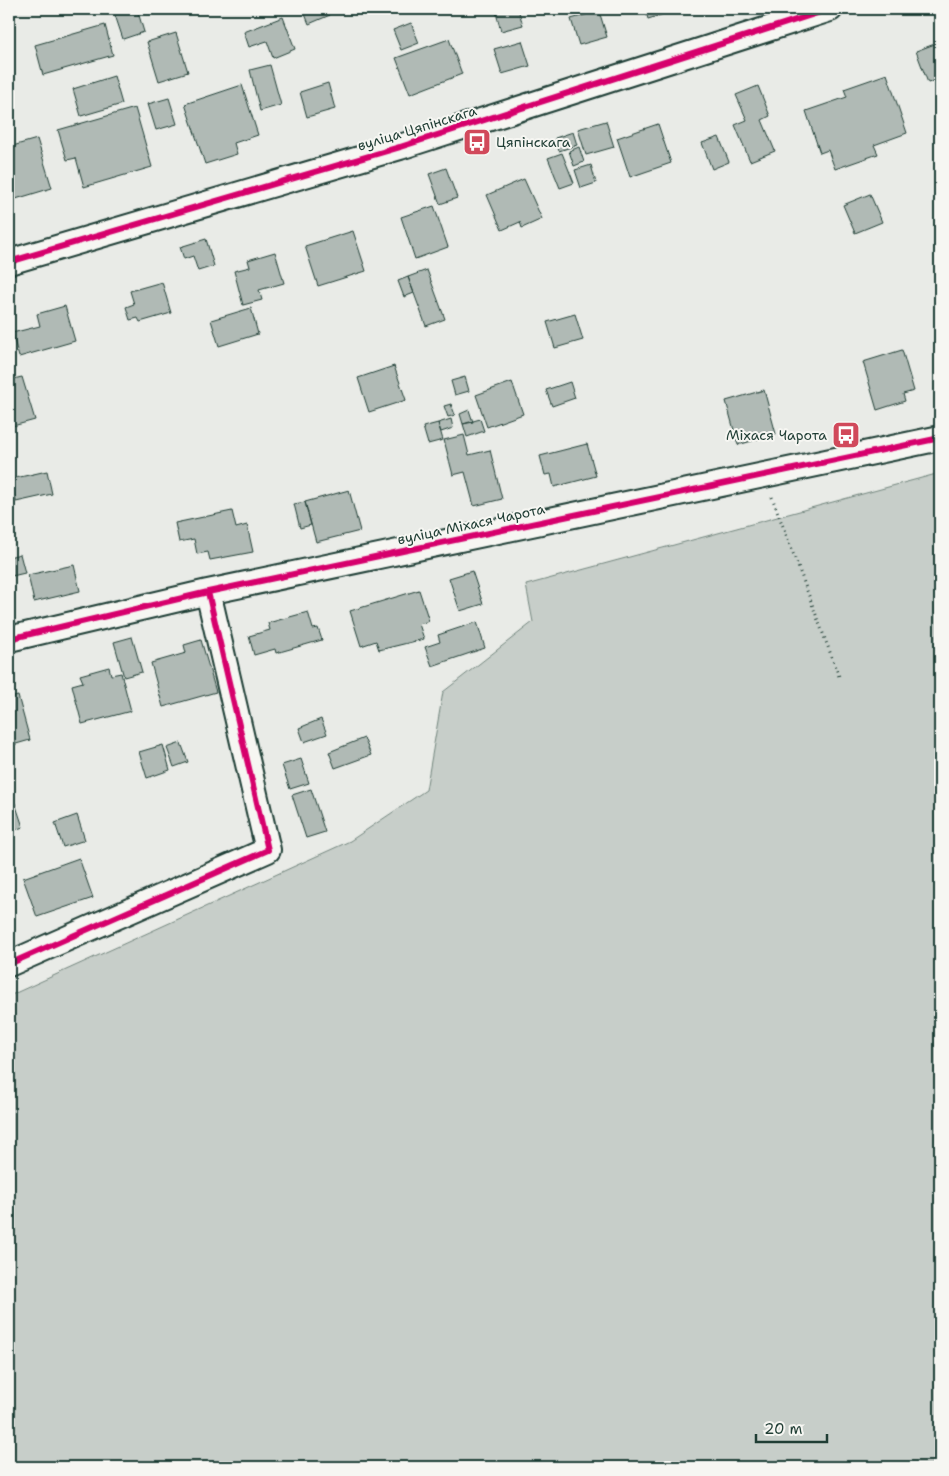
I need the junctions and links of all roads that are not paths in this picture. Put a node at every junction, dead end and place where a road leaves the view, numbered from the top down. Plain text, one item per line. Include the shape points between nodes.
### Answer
1 (830, 9) edge
2 (9, 262) edge
3 (940, 438) edge
4 (208, 592) junction
5 (9, 639) edge
6 (9, 964) edge

1 - 2 street, вуліца Цяпінскага via 400,147
3 - 4 street, вуліца Міхася Чарота
4 - 5 street, вуліца Міхася Чарота
4 - 6 street via 268,850

